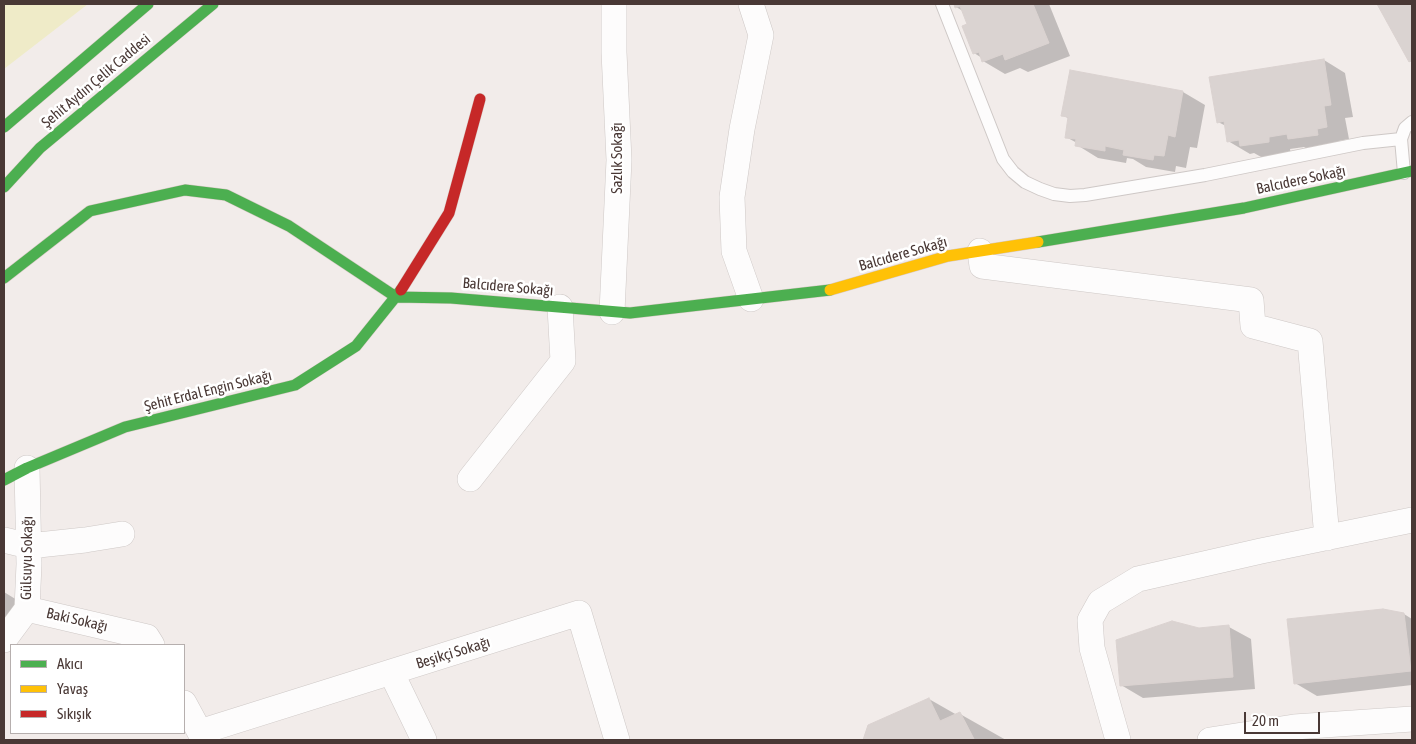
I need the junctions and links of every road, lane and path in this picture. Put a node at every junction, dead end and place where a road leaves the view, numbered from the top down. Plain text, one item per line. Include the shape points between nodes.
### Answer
1 (148, 4) edge
2 (213, 4) edge
3 (614, 4) edge
4 (751, 4) edge
5 (942, 4) edge
6 (480, 99) dead end
7 (1412, 122) edge
8 (4, 127) edge
9 (1401, 139) junction
10 (1408, 172) edge
11 (4, 187) edge
12 (980, 251) junction
13 (4, 278) edge
14 (396, 297) junction
15 (751, 299) junction
16 (560, 307) junction
17 (612, 312) junction
18 (27, 468) junction
19 (470, 479) dead end
20 (4, 480) edge
21 (1412, 520) edge
22 (122, 534) dead end
23 (1327, 538) junction
24 (4, 540) edge
25 (29, 546) junction
26 (26, 609) junction
27 (4, 640) edge
28 (151, 644) edge
29 (391, 672) junction
30 (185, 705) edge
31 (1412, 718) edge
32 (202, 736) edge
33 (424, 740) edge
34 (617, 740) edge
35 (1118, 740) edge
36 (1210, 740) edge

1 - 8 street, Şehit Aydın Çelik Caddesi
2 - 11 street, Şehit Aydın Çelik Caddesi via 40,148
3 - 17 street, Sazlık Sokağı via 619,160
4 - 15 street via 761,35 732,197 734,251
5 - 9 lane via 1003,159 1013,172 1040,190 1070,196 1085,194
6 - 14 street, Şehit Erdal Engin Sokağı via 450,213
7 - 9 lane via 1405,128
9 - 10 lane
10 - 12 street, Balcıdere Sokağı via 1244,208
12 - 15 street, Balcıdere Sokağı via 948,256 831,290
12 - 23 street via 982,266 1251,300 1253,326 1310,341
13 - 14 street via 90,211 185,190 226,195 289,226
14 - 16 street, Balcıdere Sokağı
14 - 18 street, Şehit Erdal Engin Sokağı via 356,346 295,385 125,427
15 - 17 street, Balcıdere Sokağı via 630,313
16 - 17 street, Balcıdere Sokağı
16 - 19 street via 563,361
18 - 20 street, Şehit Erdal Engin Sokağı
18 - 25 street, Gülsuyu Sokağı
21 - 23 street
22 - 25 street
23 - 35 street via 1138,579 1100,602 1090,620 1092,648
24 - 25 street
25 - 26 street, Gülsuyu Sokağı
26 - 27 street, Gülsuyu Sokağı
26 - 28 street, Baki Sokağı via 147,637
29 - 32 street, Beşikçi Sokağı
29 - 33 street
29 - 34 street, Beşikçi Sokağı via 579,613
30 - 32 street
31 - 36 street via 1294,728

